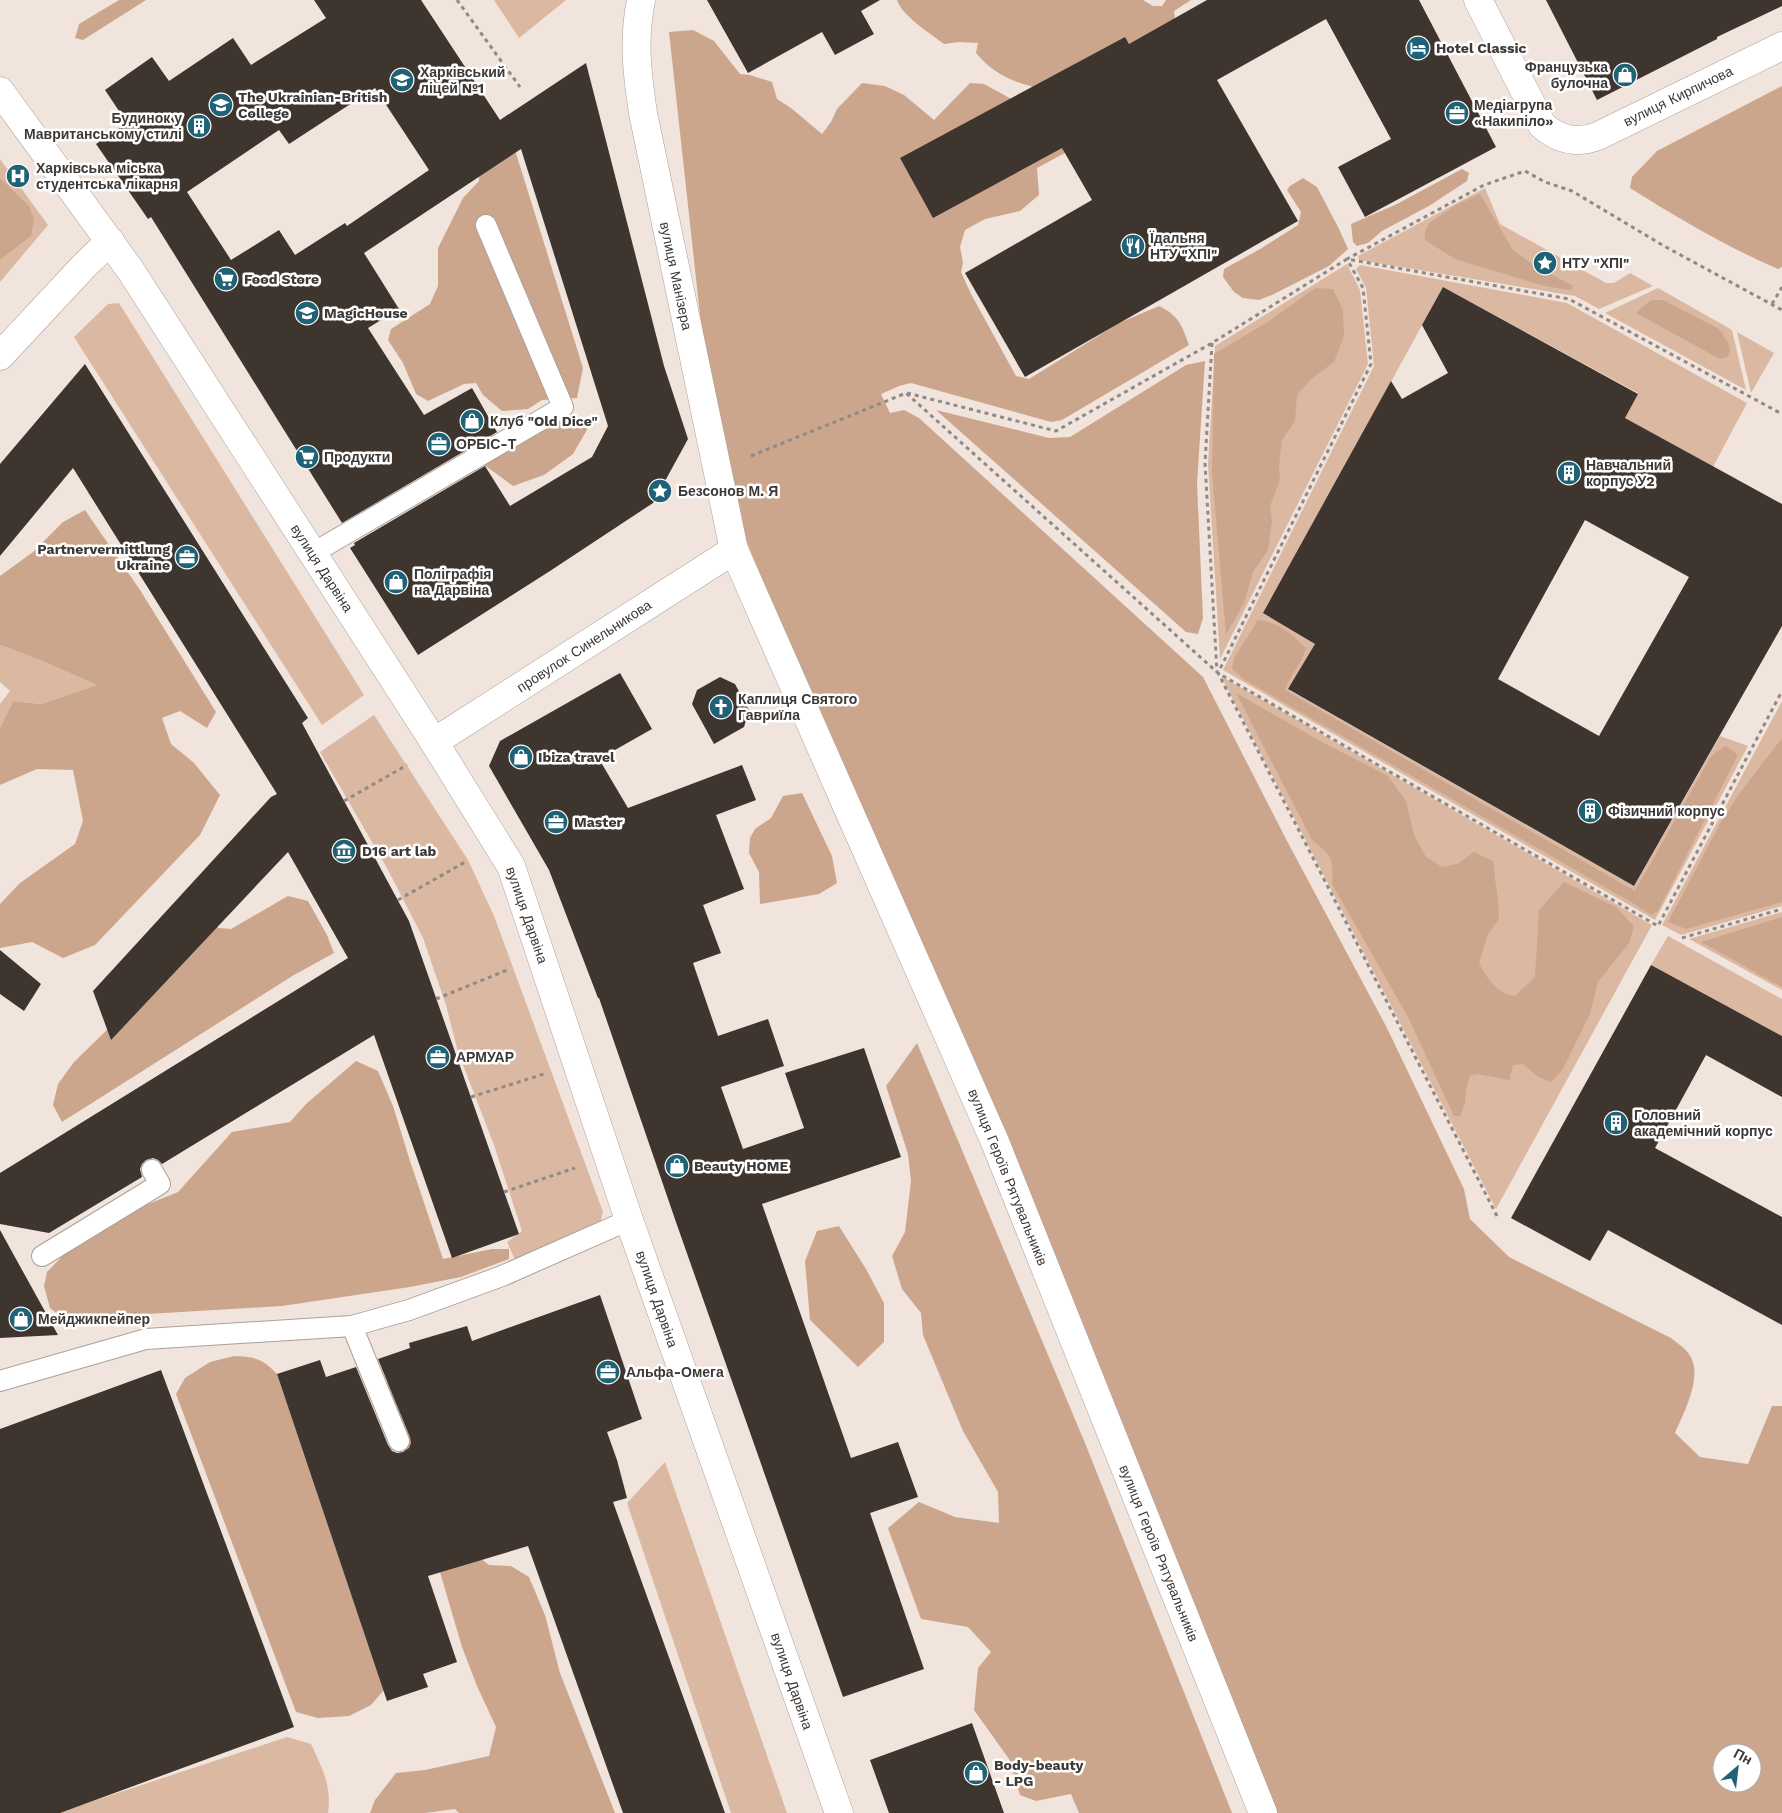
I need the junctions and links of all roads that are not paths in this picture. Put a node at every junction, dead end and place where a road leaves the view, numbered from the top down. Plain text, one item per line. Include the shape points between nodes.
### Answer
1 (641, 0) edge
2 (1478, 0) edge
3 (1782, 46) edge
4 (0, 91) edge
5 (486, 225) dead end
6 (110, 241) junction
7 (0, 356) edge
8 (734, 550) junction
9 (313, 553) junction
10 (434, 742) junction
11 (152, 1170) dead end
12 (629, 1220) junction
13 (42, 1256) dead end
14 (352, 1326) junction
15 (0, 1381) edge
16 (399, 1441) dead end
17 (839, 1813) edge
18 (1263, 1813) edge

1 - 8 street, вулиця Манізера via 636,25 636,70 643,113
2 - 3 street, вулиця Кирпичова via 1542,125 1560,138 1572,140 1598,136
4 - 6 street, вулиця Дарвіна
5 - 9 lane via 563,407
6 - 7 street
6 - 9 street, вулиця Дарвіна
8 - 10 street, провулок Синельникова
8 - 18 street, вулиця Героїв Рятувальників via 996,1142
9 - 10 street, вулиця Дарвіна
10 - 12 street, вулиця Дарвіна via 511,866
11 - 13 lane via 160,1184
12 - 14 lane via 502,1276 409,1310
12 - 17 street, вулиця Дарвіна
14 - 15 lane via 146,1339
14 - 16 lane

